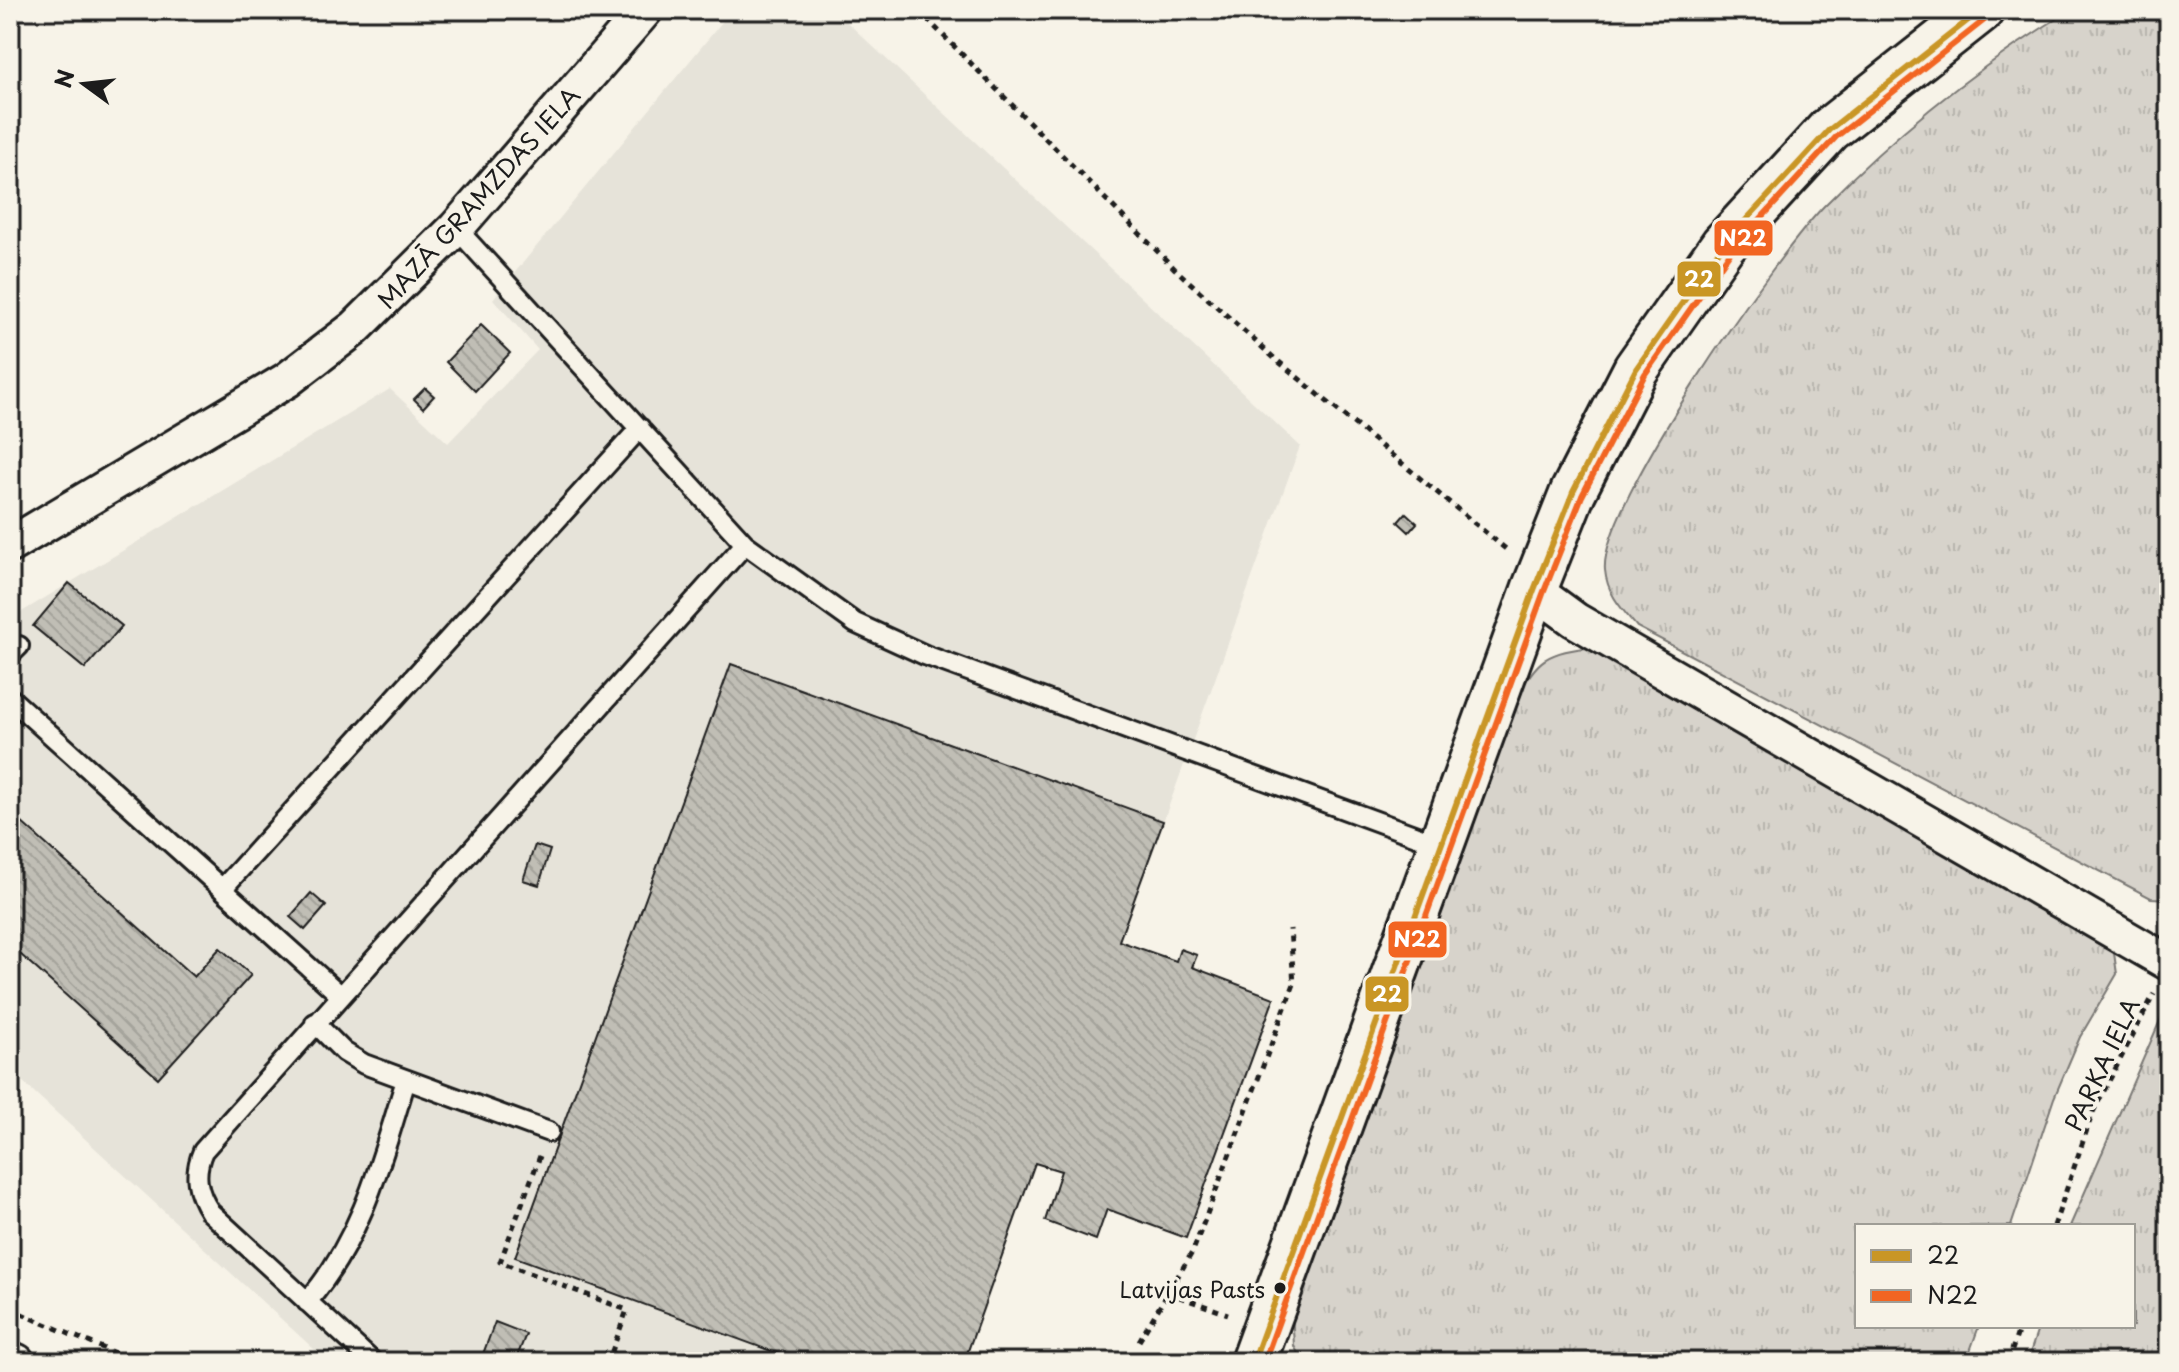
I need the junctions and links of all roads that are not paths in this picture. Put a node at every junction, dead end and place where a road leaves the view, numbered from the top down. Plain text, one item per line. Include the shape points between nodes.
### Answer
1 (645, 10) edge
2 (1981, 10) edge
3 (456, 228) junction
4 (640, 428) junction
5 (745, 544) junction
6 (10, 545) edge
7 (1534, 590) junction
8 (10, 698) edge
9 (1441, 845) junction
10 (222, 889) junction
11 (2162, 977) edge
12 (340, 995) junction
13 (315, 1023) junction
14 (406, 1080) junction
15 (549, 1132) road end
16 (307, 1302) junction
17 (10, 1359) edge
18 (17, 1362) edge
19 (373, 1362) edge
20 (1253, 1362) edge

1 - 3 street, MAZĀ GRAMZDAS IELA
2 - 7 street via 1829,130 1723,245 1636,369 1573,492
3 - 4 lane
3 - 6 street, MAZĀ GRAMZDAS IELA via 355,328 287,380
4 - 5 lane
4 - 10 lane
5 - 9 lane via 824,604 885,639
5 - 12 lane
7 - 9 street
7 - 11 street via 1575,620
8 - 10 lane
9 - 20 street
10 - 12 lane
12 - 13 lane
13 - 14 lane via 354,1059
13 - 16 lane via 215,1134 203,1151 196,1177 210,1212
14 - 15 lane
14 - 16 lane via 375,1180 345,1251
16 - 19 lane
17 - 18 street

